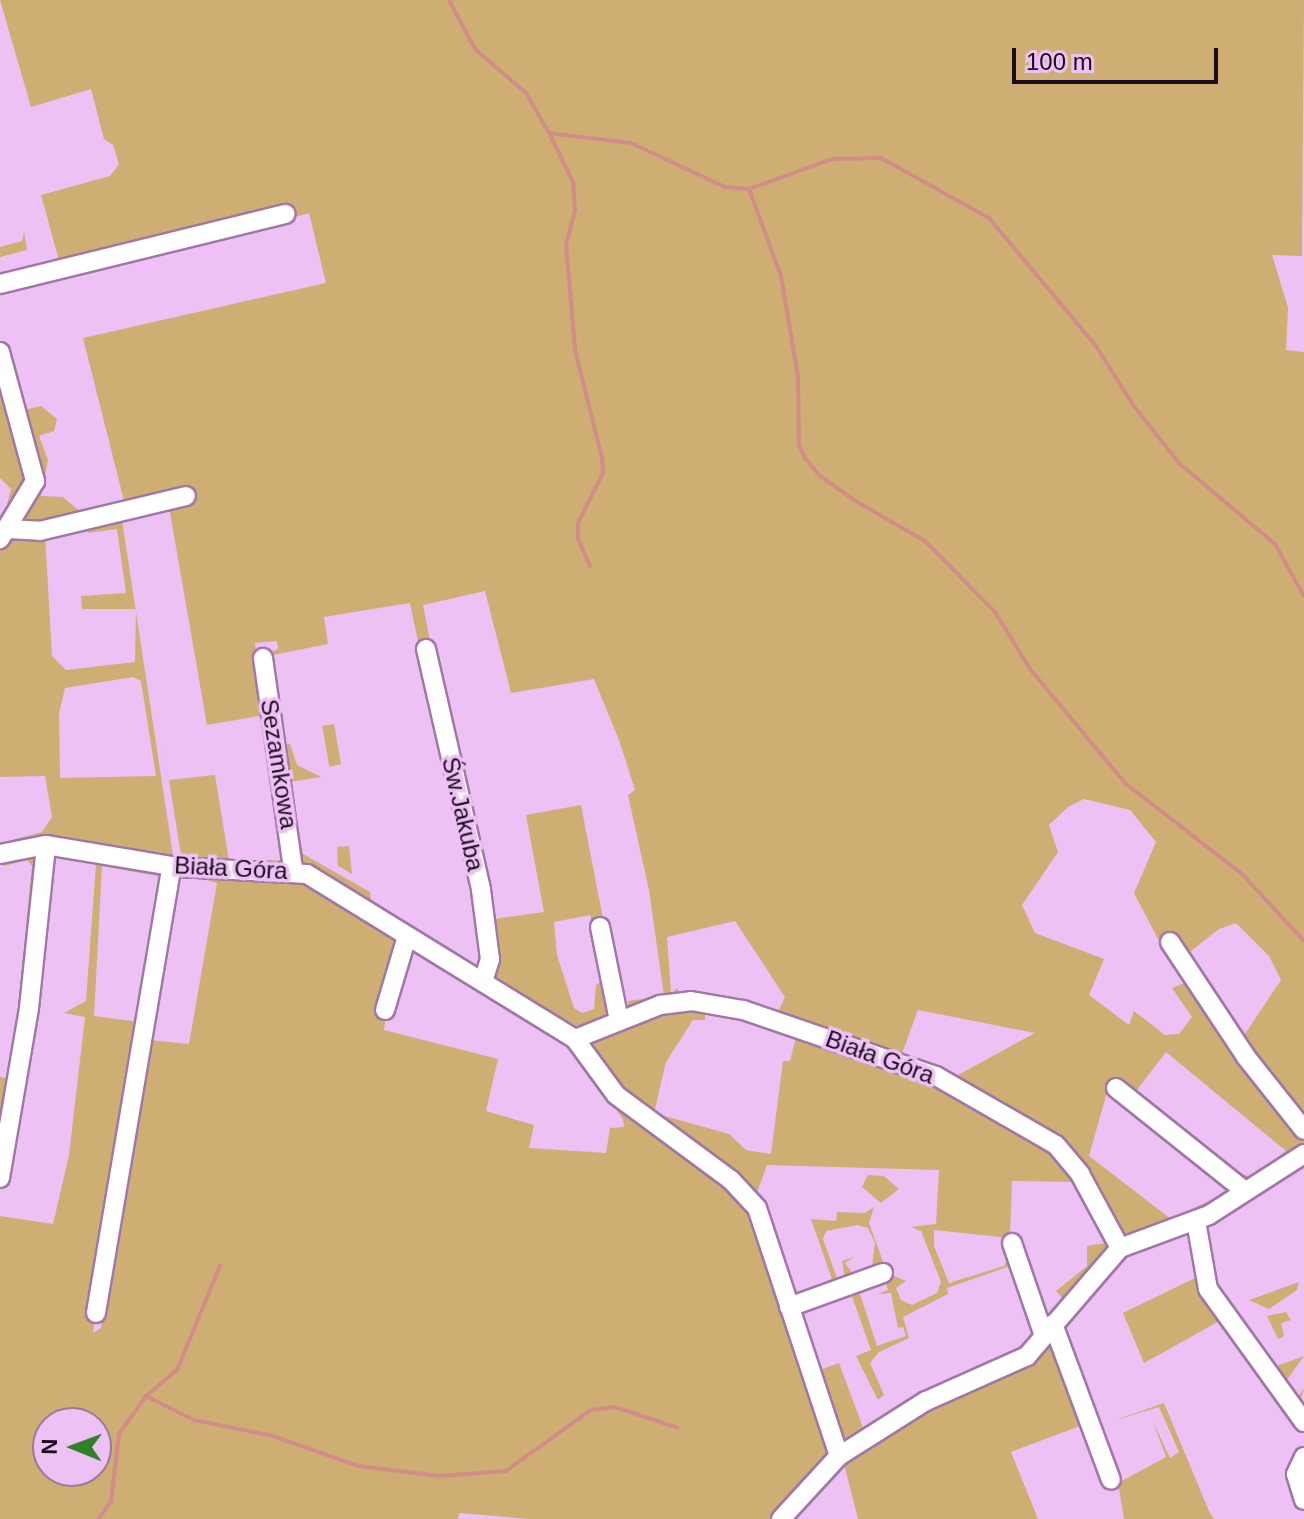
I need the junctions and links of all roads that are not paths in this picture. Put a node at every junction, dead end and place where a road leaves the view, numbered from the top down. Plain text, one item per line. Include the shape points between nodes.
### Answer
1 (286, 214) dead end
2 (0, 284) edge
3 (0, 352) edge
4 (186, 496) dead end
5 (4, 534) edge
6 (426, 649) dead end
7 (263, 658) dead end
8 (46, 845) junction
9 (0, 854) edge
10 (172, 866) junction
11 (293, 870) junction
12 (600, 927) dead end
13 (407, 936) junction
14 (1170, 942) dead end
15 (484, 979) junction
16 (385, 1010) dead end
17 (619, 1020) junction
18 (575, 1039) junction
19 (1116, 1088) dead end
20 (1304, 1130) edge
21 (1304, 1154) edge
22 (0, 1178) edge
23 (1245, 1191) junction
24 (1196, 1221) junction
25 (1012, 1243) dead end
26 (1120, 1248) junction
27 (883, 1273) dead end
28 (789, 1307) junction
29 (96, 1313) dead end
30 (1049, 1330) junction
31 (1304, 1422) edge
32 (839, 1456) junction
33 (1304, 1457) edge
34 (1111, 1480) dead end
35 (1304, 1500) edge
36 (781, 1519) edge

1 - 2 street
3 - 5 street via 35,471 33,490
4 - 5 street via 40,531
6 - 15 street, Św.Jakuba via 481,890 490,959
7 - 11 street, Sezamkowa
8 - 9 street, Biała Góra
8 - 10 street, Biała Góra
8 - 22 street via 29,1008
10 - 11 street, Biała Góra
10 - 29 street
11 - 13 street, Biała Góra via 336,888
12 - 17 street
13 - 15 street, Biała Góra
13 - 16 street
14 - 20 street via 1246,1057
15 - 18 street, Biała Góra
17 - 18 street, Biała Góra
17 - 26 street, Biała Góra via 676,1002 743,1010 936,1076 1056,1145 1080,1174
18 - 28 street via 616,1095 731,1180 757,1208
19 - 23 street
21 - 23 street
23 - 24 street
24 - 26 street
24 - 31 street via 1208,1289
25 - 30 street
26 - 30 street
27 - 28 street
28 - 32 street
30 - 32 street via 1016,1364 926,1401
30 - 34 street
32 - 36 street
33 - 35 street via 1296,1474

